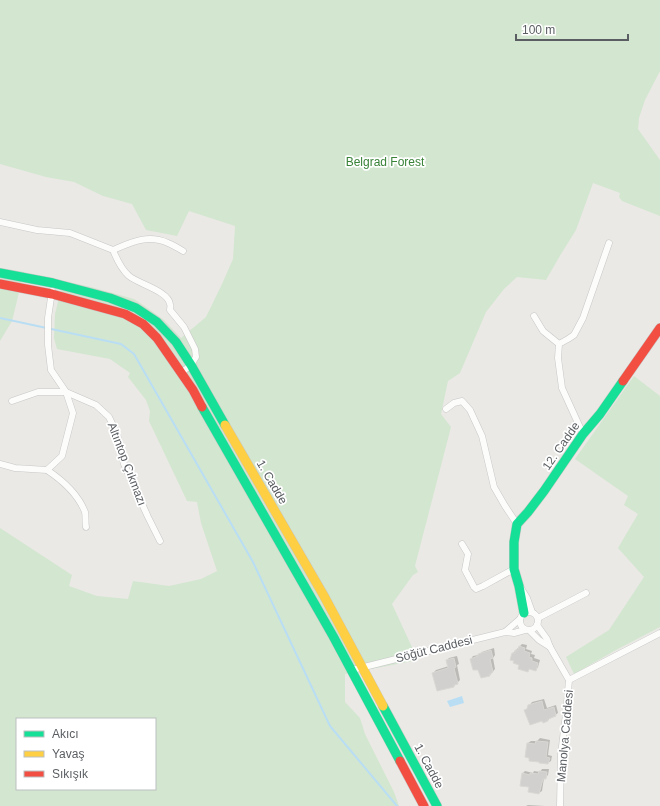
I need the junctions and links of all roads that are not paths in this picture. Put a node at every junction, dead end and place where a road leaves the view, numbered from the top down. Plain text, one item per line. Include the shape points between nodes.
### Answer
1 (0, 222) edge
2 (609, 243) dead end
3 (113, 250) junction
4 (182, 250) dead end
5 (0, 273) edge
6 (53, 283) junction
7 (0, 284) edge
8 (52, 294) junction
9 (534, 316) dead end
10 (660, 328) edge
11 (559, 344) junction
12 (191, 365) junction
13 (181, 372) junction
14 (66, 392) junction
15 (12, 401) dead end
16 (446, 408) dead end
17 (583, 434) junction
18 (0, 464) edge
19 (47, 470) junction
20 (517, 524) junction
21 (86, 527) dead end
22 (160, 541) dead end
23 (462, 544) dead end
24 (514, 568) junction
25 (586, 593) dead end
26 (525, 615) junction
27 (538, 618) junction
28 (538, 625) junction
29 (527, 630) junction
30 (505, 632) junction
31 (660, 633) edge
32 (550, 648) junction
33 (362, 667) junction
34 (352, 670) junction
35 (569, 680) junction
36 (424, 806) edge
37 (437, 806) edge
38 (561, 806) edge

1 - 3 street via 37,230 70,233
2 - 11 street via 583,318 574,335
3 - 4 street via 134,241 151,238
3 - 12 street via 120,266 129,276 166,297 170,303 170,310 184,327 196,349 196,357
5 - 6 main road, 1. Cadde
6 - 8 street
6 - 12 main road, 1. Cadde via 110,298 136,308 157,322 176,342
7 - 8 main road, 1. Cadde
8 - 13 main road, 1. Cadde via 125,314 143,324 157,338
8 - 14 street via 48,323 51,370
9 - 11 street via 542,331
10 - 17 main road, 12. Cadde
11 - 17 street via 562,388
12 - 13 street
12 - 33 main road, 1. Cadde
13 - 34 main road, 1. Cadde
14 - 15 street, Altıntop Çıkmazı via 38,392
14 - 19 street via 73,413 62,456
14 - 22 street, Altıntop Çıkmazı via 96,405 109,417 117,434 124,464
16 - 20 street via 462,401 470,410 482,436 494,486
17 - 20 main road, 12. Cadde via 544,491
18 - 19 street via 14,468
19 - 21 street via 61,479 77,496 85,512
20 - 24 main road
23 - 24 street via 468,554 465,570 476,589
24 - 26 main road
25 - 27 street
26 - 27 street via 536,615
26 - 29 street via 520,624
26 - 30 street
27 - 28 street
28 - 29 street
28 - 32 street, Manolya Caddesi
29 - 30 street, Söğüt Caddesi
29 - 32 street
30 - 33 street, Söğüt Caddesi
31 - 35 street
32 - 35 street, Manolya Caddesi
33 - 34 street, Söğüt Caddesi
33 - 37 main road, 1. Cadde
34 - 36 main road, 1. Cadde
35 - 38 street, Manolya Caddesi via 561,754

